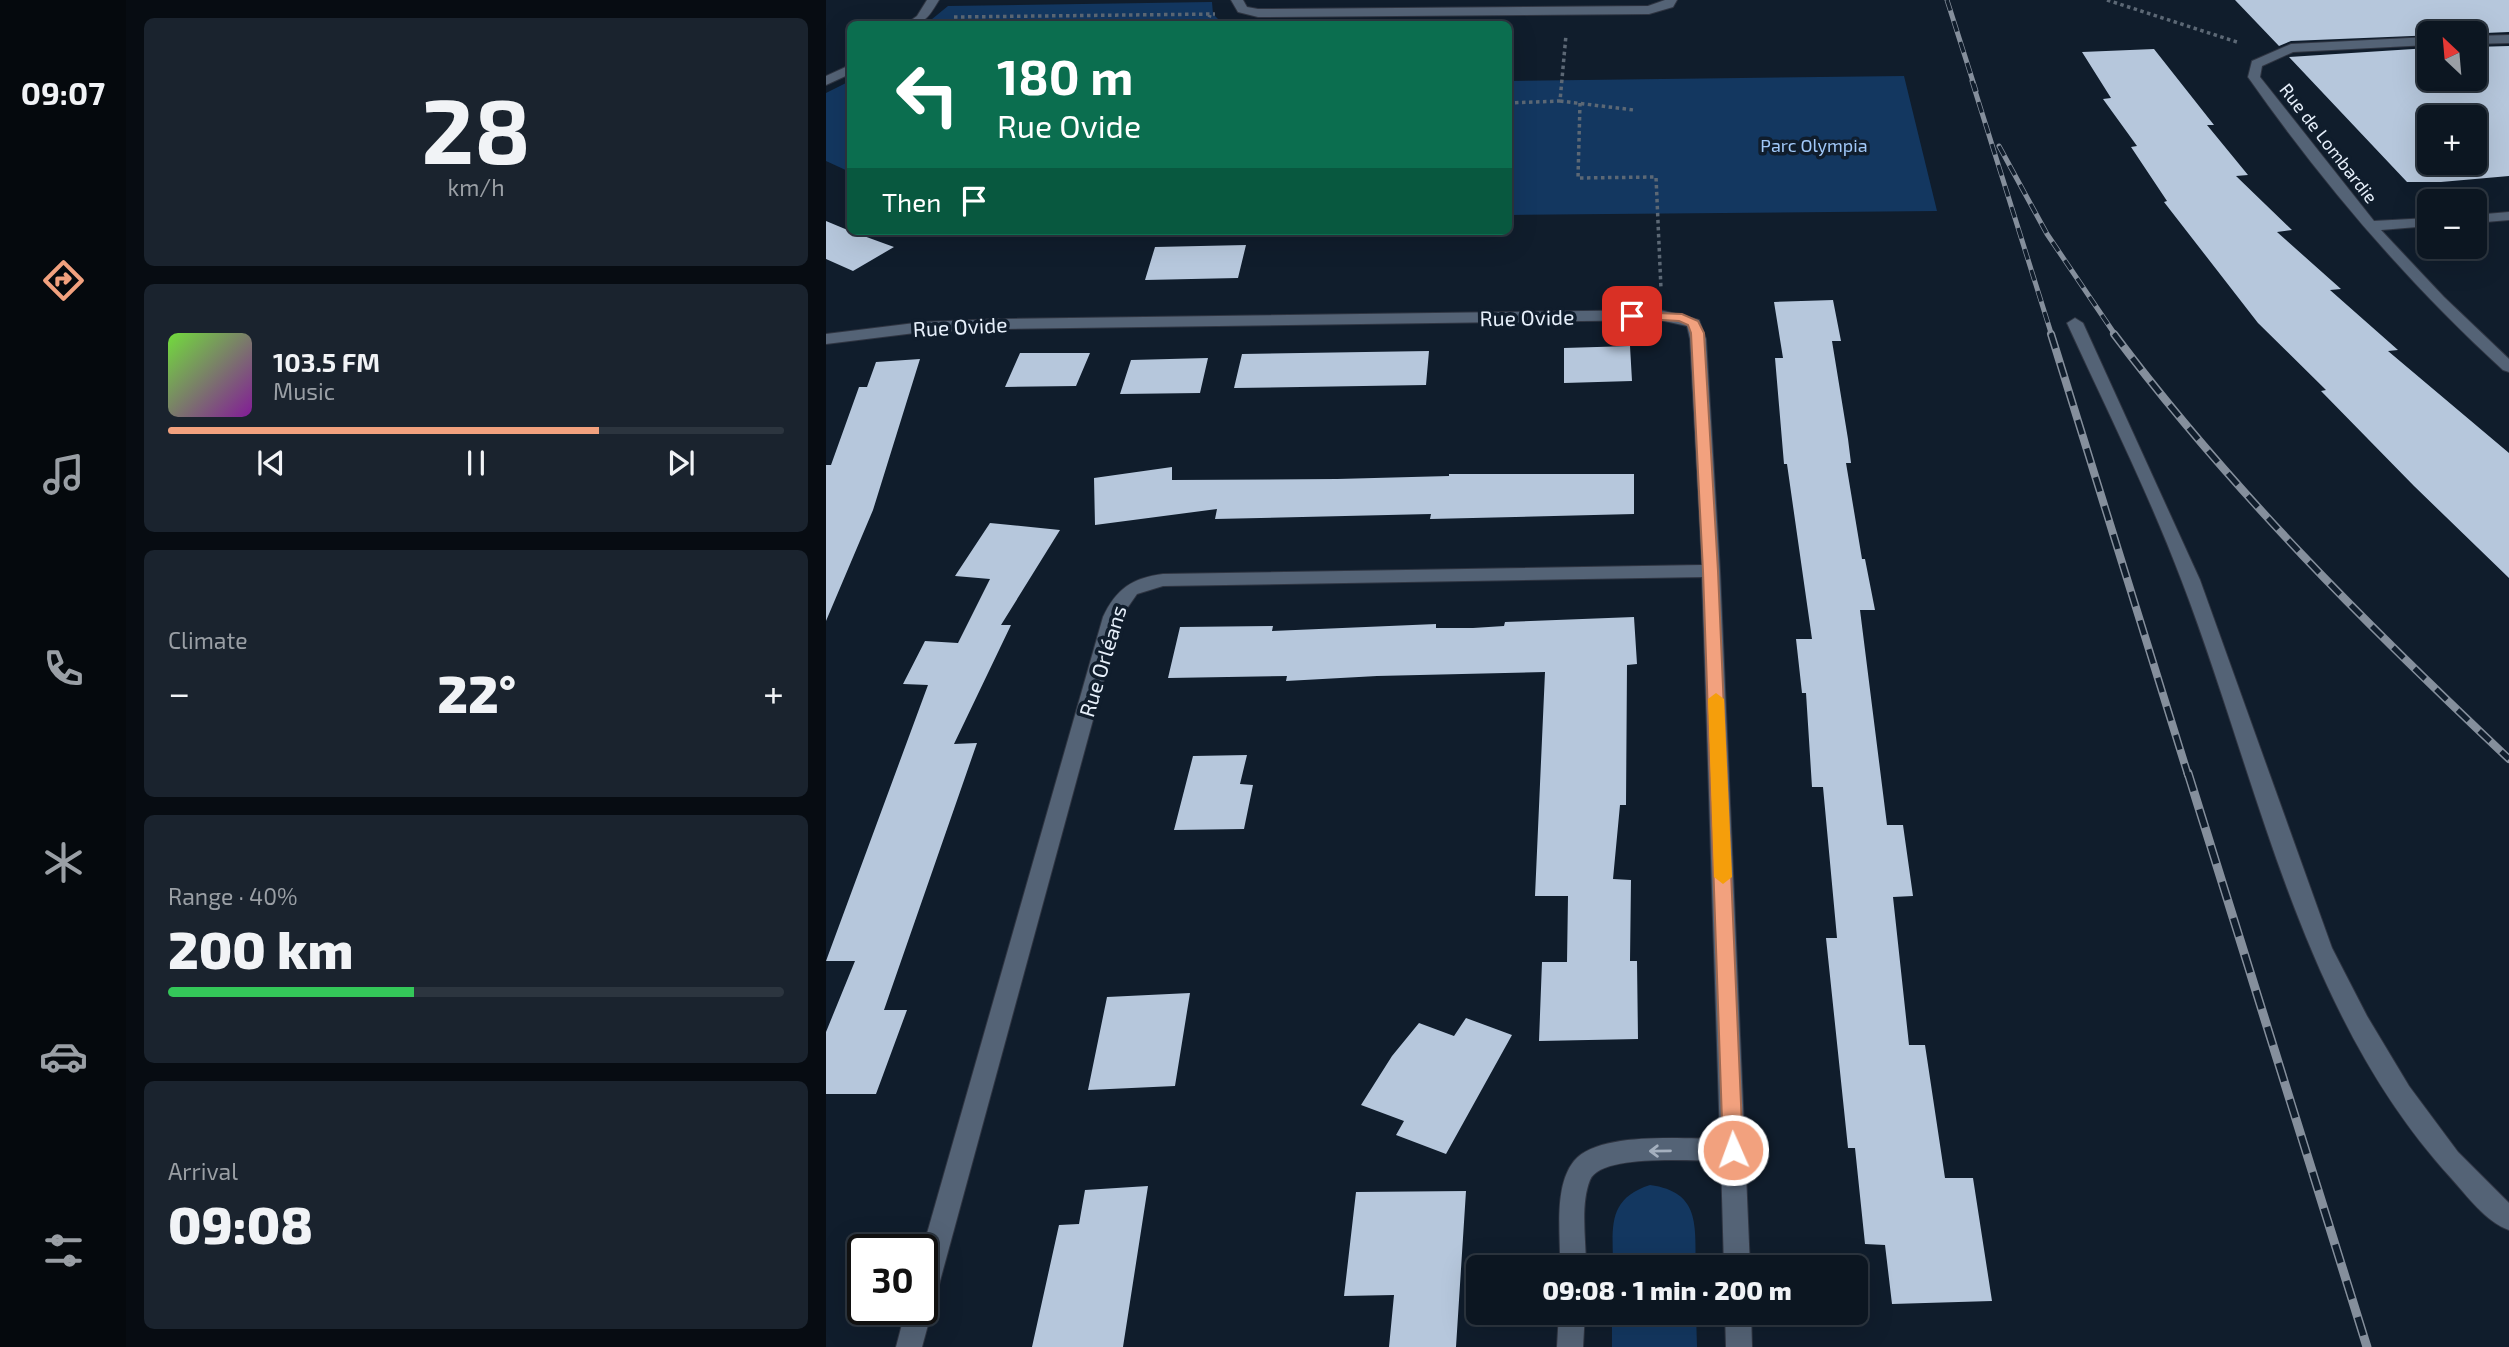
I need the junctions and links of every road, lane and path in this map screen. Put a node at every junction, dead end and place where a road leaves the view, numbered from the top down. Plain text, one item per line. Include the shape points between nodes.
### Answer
1 (933, 0) edge
2 (1237, 0) edge
3 (1671, 0) edge
4 (2107, 0) edge
5 (917, 21) edge
6 (1208, 21) edge
7 (1567, 32) dead end
8 (2509, 39) edge
9 (2487, 40) edge
10 (2417, 42) edge
11 (2244, 45) dead end
12 (847, 70) edge
13 (826, 81) edge
14 (1560, 101) junction
15 (1529, 102) junction
16 (1512, 103) edge
17 (1580, 103) junction
18 (1529, 108) dead end
19 (1634, 110) dead end
20 (2509, 216) edge
21 (2487, 218) edge
22 (2417, 223) edge
23 (2370, 226) junction
24 (1662, 301) dead end
25 (2075, 323) dead end
26 (826, 339) edge
27 (2509, 366) edge
28 (1711, 571) junction
29 (1733, 1150) junction
30 (2509, 1219) edge
31 (938, 1241) edge
32 (1574, 1255) edge
33 (1737, 1255) edge
34 (915, 1325) edge
35 (1571, 1325) edge
36 (1738, 1325) edge
37 (909, 1347) edge
38 (1570, 1347) edge
39 (1739, 1347) edge

1 - 5 street
2 - 3 street via 1242,9 1258,13 1649,10
4 - 11 path
5 - 6 path via 1210,15
7 - 14 path
8 - 9 street
10 - 23 street, Rue de Lombardie via 2291,48 2256,64 2254,77 2289,127
12 - 13 street
14 - 15 path
14 - 17 path
15 - 16 path
15 - 18 path
17 - 19 path
17 - 24 path via 1578,178 1656,177
20 - 21 street
22 - 23 street
23 - 27 street, Rue de Lombardie via 2465,327
25 - 30 street via 2191,580 2321,947 2343,994 2406,1106 2458,1171
26 - 28 street, Rue Ovide via 962,324 1682,318 1694,323 1697,333
28 - 29 street, Rue Ovide
28 - 31 street, Rue Orléans via 1163,580 1139,584 1124,593 1108,630
29 -> 32 street via 1607,1153 1587,1163 1577,1183
29 - 33 street, Rue Ovide
34 - 37 street
35 - 38 street
36 - 39 street

